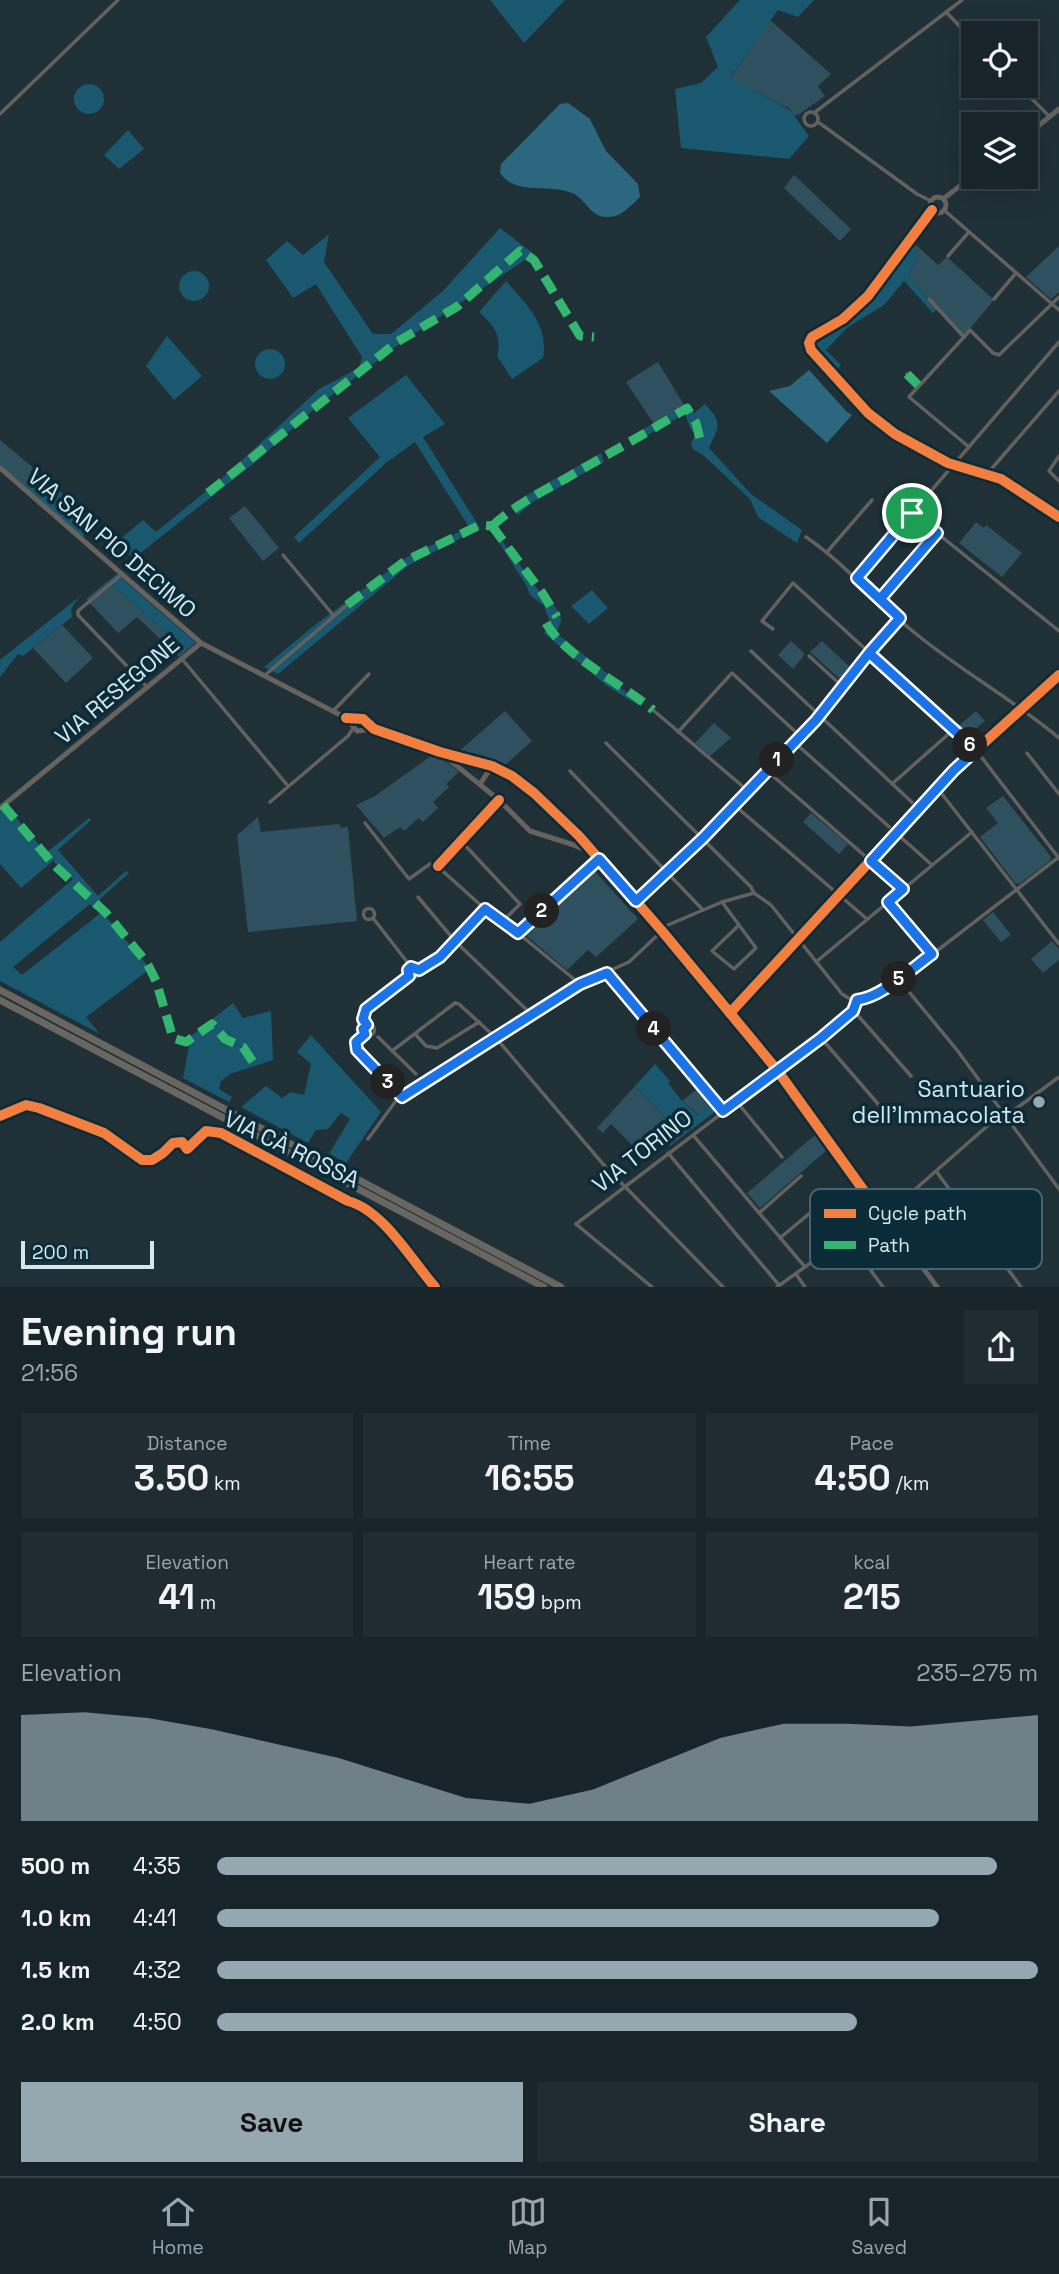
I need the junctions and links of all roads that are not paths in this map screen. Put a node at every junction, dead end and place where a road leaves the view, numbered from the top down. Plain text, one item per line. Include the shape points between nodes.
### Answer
1 (118, 0) edge
2 (962, 0) edge
3 (946, 12) junction
4 (961, 28) edge
5 (1031, 98) edge
6 (1059, 109) edge
7 (814, 113) junction
8 (0, 114) edge
9 (1050, 117) junction
10 (818, 122) junction
11 (1038, 126) edge
12 (961, 185) edge
13 (943, 199) junction
14 (931, 201) junction
15 (932, 210) junction
16 (944, 210) junction
17 (969, 232) junction
18 (948, 256) dead end
19 (1016, 273) junction
20 (1059, 297) edge
21 (929, 299) dead end
22 (994, 299) dead end
23 (1051, 304) junction
24 (1059, 310) edge
25 (964, 337) junction
26 (1059, 342) edge
27 (906, 374) dead end
28 (918, 385) junction
29 (1059, 391) edge
30 (969, 447) junction
31 (1059, 456) edge
32 (953, 465) junction
33 (0, 468) edge
34 (987, 474) junction
35 (1059, 481) edge
36 (872, 500) dead end
37 (912, 513) junction
38 (1059, 517) edge
39 (937, 533) junction
40 (806, 537) dead end
41 (827, 552) junction
42 (282, 555) dead end
43 (121, 575) junction
44 (857, 578) junction
45 (880, 599) junction
46 (347, 606) dead end
47 (334, 617) junction
48 (900, 618) junction
49 (773, 629) dead end
50 (1059, 631) edge
51 (201, 643) junction
52 (751, 650) dead end
53 (869, 653) junction
54 (809, 656) dead end
55 (182, 659) junction
56 (369, 674) dead end
57 (1059, 675) edge
58 (264, 676) junction
59 (842, 686) junction
60 (147, 687) junction
61 (1023, 708) junction
62 (653, 710) dead end
63 (333, 712) junction
64 (820, 715) junction
65 (366, 723) junction
66 (358, 727) junction
67 (374, 729) junction
68 (953, 730) junction
69 (678, 732) junction
70 (800, 736) junction
71 (1059, 738) edge
72 (794, 742) junction
73 (606, 743) dead end
74 (976, 750) junction
75 (440, 752) junction
76 (1027, 753) dead end
77 (492, 766) junction
78 (766, 770) junction
79 (570, 771) dead end
80 (480, 784) junction
81 (892, 784) junction
82 (288, 786) junction
83 (938, 789) junction
84 (747, 790) junction
85 (1059, 794) edge
86 (499, 800) junction
87 (270, 802) dead end
88 (733, 804) junction
89 (0, 808) edge
90 (919, 809) junction
91 (365, 823) dead end
92 (972, 832) junction
93 (897, 834) junction
94 (579, 836) junction
95 (703, 838) junction
96 (461, 841) junction
97 (574, 845) junction
98 (597, 857) junction
99 (1059, 858) edge
100 (871, 861) junction
101 (932, 865) junction
102 (438, 866) junction
103 (667, 872) junction
104 (903, 889) junction
105 (1016, 890) junction
106 (754, 893) junction
107 (839, 895) junction
108 (418, 897) dead end
109 (636, 901) junction
110 (722, 902) junction
111 (888, 902) junction
112 (485, 909) junction
113 (703, 910) junction
114 (373, 918) dead end
115 (867, 919) junction
116 (501, 923) junction
117 (668, 925) dead end
118 (739, 925) junction
119 (662, 931) junction
120 (518, 933) junction
121 (798, 939) junction
122 (455, 941) junction
123 (1059, 944) edge
124 (932, 954) junction
125 (817, 962) junction
126 (411, 967) junction
127 (419, 970) junction
128 (607, 973) junction
129 (409, 976) junction
130 (895, 983) junction
131 (580, 984) junction
132 (0, 990) edge
133 (0, 1000) edge
134 (857, 1000) junction
135 (853, 1011) junction
136 (730, 1013) junction
137 (532, 1015) junction
138 (479, 1022) junction
139 (367, 1025) junction
140 (365, 1034) junction
141 (415, 1034) junction
142 (378, 1037) dead end
143 (496, 1038) junction
144 (821, 1038) junction
145 (392, 1051) junction
146 (777, 1070) junction
147 (416, 1074) dead end
148 (911, 1076) dead end
149 (1059, 1077) edge
150 (402, 1097) junction
151 (736, 1101) junction
152 (879, 1105) dead end
153 (723, 1111) junction
154 (1006, 1115) junction
155 (0, 1116) edge
156 (693, 1135) junction
157 (368, 1139) dead end
158 (668, 1153) junction
159 (782, 1157) dead end
160 (936, 1171) junction
161 (801, 1176) dead end
162 (625, 1186) junction
163 (864, 1189) edge
164 (915, 1189) edge
165 (949, 1189) edge
166 (1059, 1189) edge
167 (759, 1213) junction
168 (810, 1213) edge
169 (780, 1238) junction
170 (810, 1264) edge
171 (805, 1267) junction
172 (870, 1269) edge
173 (924, 1269) edge
174 (1008, 1269) edge
175 (795, 1274) junction
176 (778, 1286) edge
177 (435, 1287) edge
178 (544, 1287) edge
179 (561, 1287) edge
180 (652, 1287) edge
181 (723, 1287) edge
182 (805, 1287) edge
183 (883, 1287) edge
184 (937, 1287) edge
185 (1021, 1287) edge

1 - 8 street
2 - 3 street
3 - 4 street
3 - 7 street
5 - 9 street
6 - 9 street
7 - 10 street
7 - 10 street via 807,114 805,122 810,126
9 - 11 street
10 - 14 street
12 - 13 street
13 - 14 street
13 - 16 street
14 - 15 street
15 - 16 street
15 - 32 street via 864,300 809,345 881,424
16 - 17 street
17 - 18 street
17 - 19 street
19 - 22 street
19 - 23 street
20 - 23 street
21 - 25 street
23 - 24 street
23 - 25 street via 999,355 970,330
25 - 28 street
26 - 30 street
27 - 28 street
28 - 30 street via 909,395 911,399
29 - 34 street
30 - 32 street
31 - 35 street via 1049,471
32 - 34 street
32 - 37 street
33 - 43 street, VIA SAN PIO DECIMO
34 - 38 street
36 - 41 street
37 - 39 street
37 - 44 street
39 - 45 street
39 - 50 street
40 - 41 street
41 - 44 street
42 - 47 street
43 - 51 street, VIA SAN PIO DECIMO
43 - 60 street via 78,615
44 - 45 street
45 - 48 street
46 - 47 street
47 - 58 street
48 - 53 street
48 - 61 street
49 - 53 street via 762,621 793,583
51 - 55 street, VIA RESEGONE
51 - 58 street, VIA SAN PIO DECIMO
52 - 64 street
53 - 59 street
53 - 68 street
54 - 59 street
55 - 60 street, VIA RESEGONE
55 - 82 street
56 - 63 street
57 - 61 street
58 - 63 street, VIA SAN PIO DECIMO
59 - 64 street
60 - 89 street, VIA RESEGONE
61 - 71 street
61 - 74 street
62 - 69 street
63 - 66 street, VIA SAN PIO DECIMO
64 - 70 street
64 - 81 street
65 - 66 street
65 - 66 street via 363,719
65 - 67 street
66 - 67 street
66 - 82 street
67 - 75 street
68 - 74 street
68 - 81 street
69 - 70 street via 732,673
69 - 84 street
70 - 72 street
72 - 78 street
72 - 93 street
73 - 95 street
74 - 83 street
74 - 99 street
75 - 77 street
75 - 80 street
76 - 85 street
77 - 80 street
77 - 94 street via 534,793
78 - 84 street
78 - 100 street
79 - 103 street
80 - 86 street
81 - 90 street
82 - 87 street
83 - 90 street
83 - 92 street
84 - 88 street
86 - 96 street
86 - 97 street via 530,831
88 - 95 street
88 - 107 street
90 - 93 street
91 - 102 street via 409,879 429,864
92 - 101 street
92 - 105 street
93 - 100 street
93 - 101 street
94 - 97 street
94 - 98 street
95 - 103 street
95 - 106 street
96 - 102 street
96 - 116 street via 520,904
97 - 98 street
98 - 109 street
98 - 120 street
99 - 105 street
100 - 104 street
100 - 107 street
101 - 104 street
102 - 112 street
103 - 109 street
103 - 113 street
104 - 111 street
105 - 123 street
105 - 124 street
106 - 110 street
106 - 121 street via 771,905
107 - 115 street
107 - 121 street
108 - 122 street
109 - 119 street
110 - 113 street
110 - 118 street
111 - 115 street
111 - 124 street
112 - 116 street
112 - 122 street
113 - 117 street
114 - 126 street
115 - 125 street
116 - 120 street
118 - 118 street via 756,948 734,969 712,951
119 - 128 street via 629,962
119 - 136 street
120 - 131 street
121 - 125 street
121 - 136 street
122 - 127 street
122 - 137 street
124 - 130 street
125 - 134 street via 842,994
126 - 127 street
126 - 129 street
127 - 129 street via 416,978
128 - 131 street
128 - 153 street
129 - 139 street via 366,1009 363,1019
130 - 134 street
130 - 154 street via 905,987
131 - 137 street
132 - 179 highway
133 - 178 highway
134 - 135 street, VIA TORINO
135 - 144 street, VIA TORINO
135 - 148 street
136 - 146 street
137 - 143 street
138 - 141 street via 437,1048 426,1046
138 - 141 street via 455,1003
138 - 143 street
139 - 140 street
139 - 140 street via 375,1030
140 - 150 street via 356,1042 357,1050
141 - 145 street
142 - 145 street
143 - 150 street
143 - 162 street
144 - 146 street, VIA TORINO
144 - 152 street
145 - 147 street
146 - 151 street, VIA TORINO
146 - 163 street
149 - 154 street
150 - 157 street via 382,1116
151 - 153 street, VIA TORINO
151 - 159 street
153 - 156 street, VIA TORINO
154 - 160 street
154 - 166 street
155 - 177 street, VIA CÀ ROSSA via 26,1105 39,1108 104,1133 142,1160 152,1160 173,1143 182,1142 187,1149 206,1131 221,1133 363,1206
156 - 158 street, VIA TORINO
156 - 167 street
158 - 162 street, VIA TORINO
158 - 176 street
160 - 164 street
160 - 165 street
161 - 167 street
162 - 180 street, VIA TORINO via 576,1224
162 - 181 street
167 - 169 street
168 - 169 street
169 - 171 street
170 - 171 street
171 - 175 street
172 - 183 street
173 - 184 street
174 - 185 street
175 - 176 street
175 - 182 street

